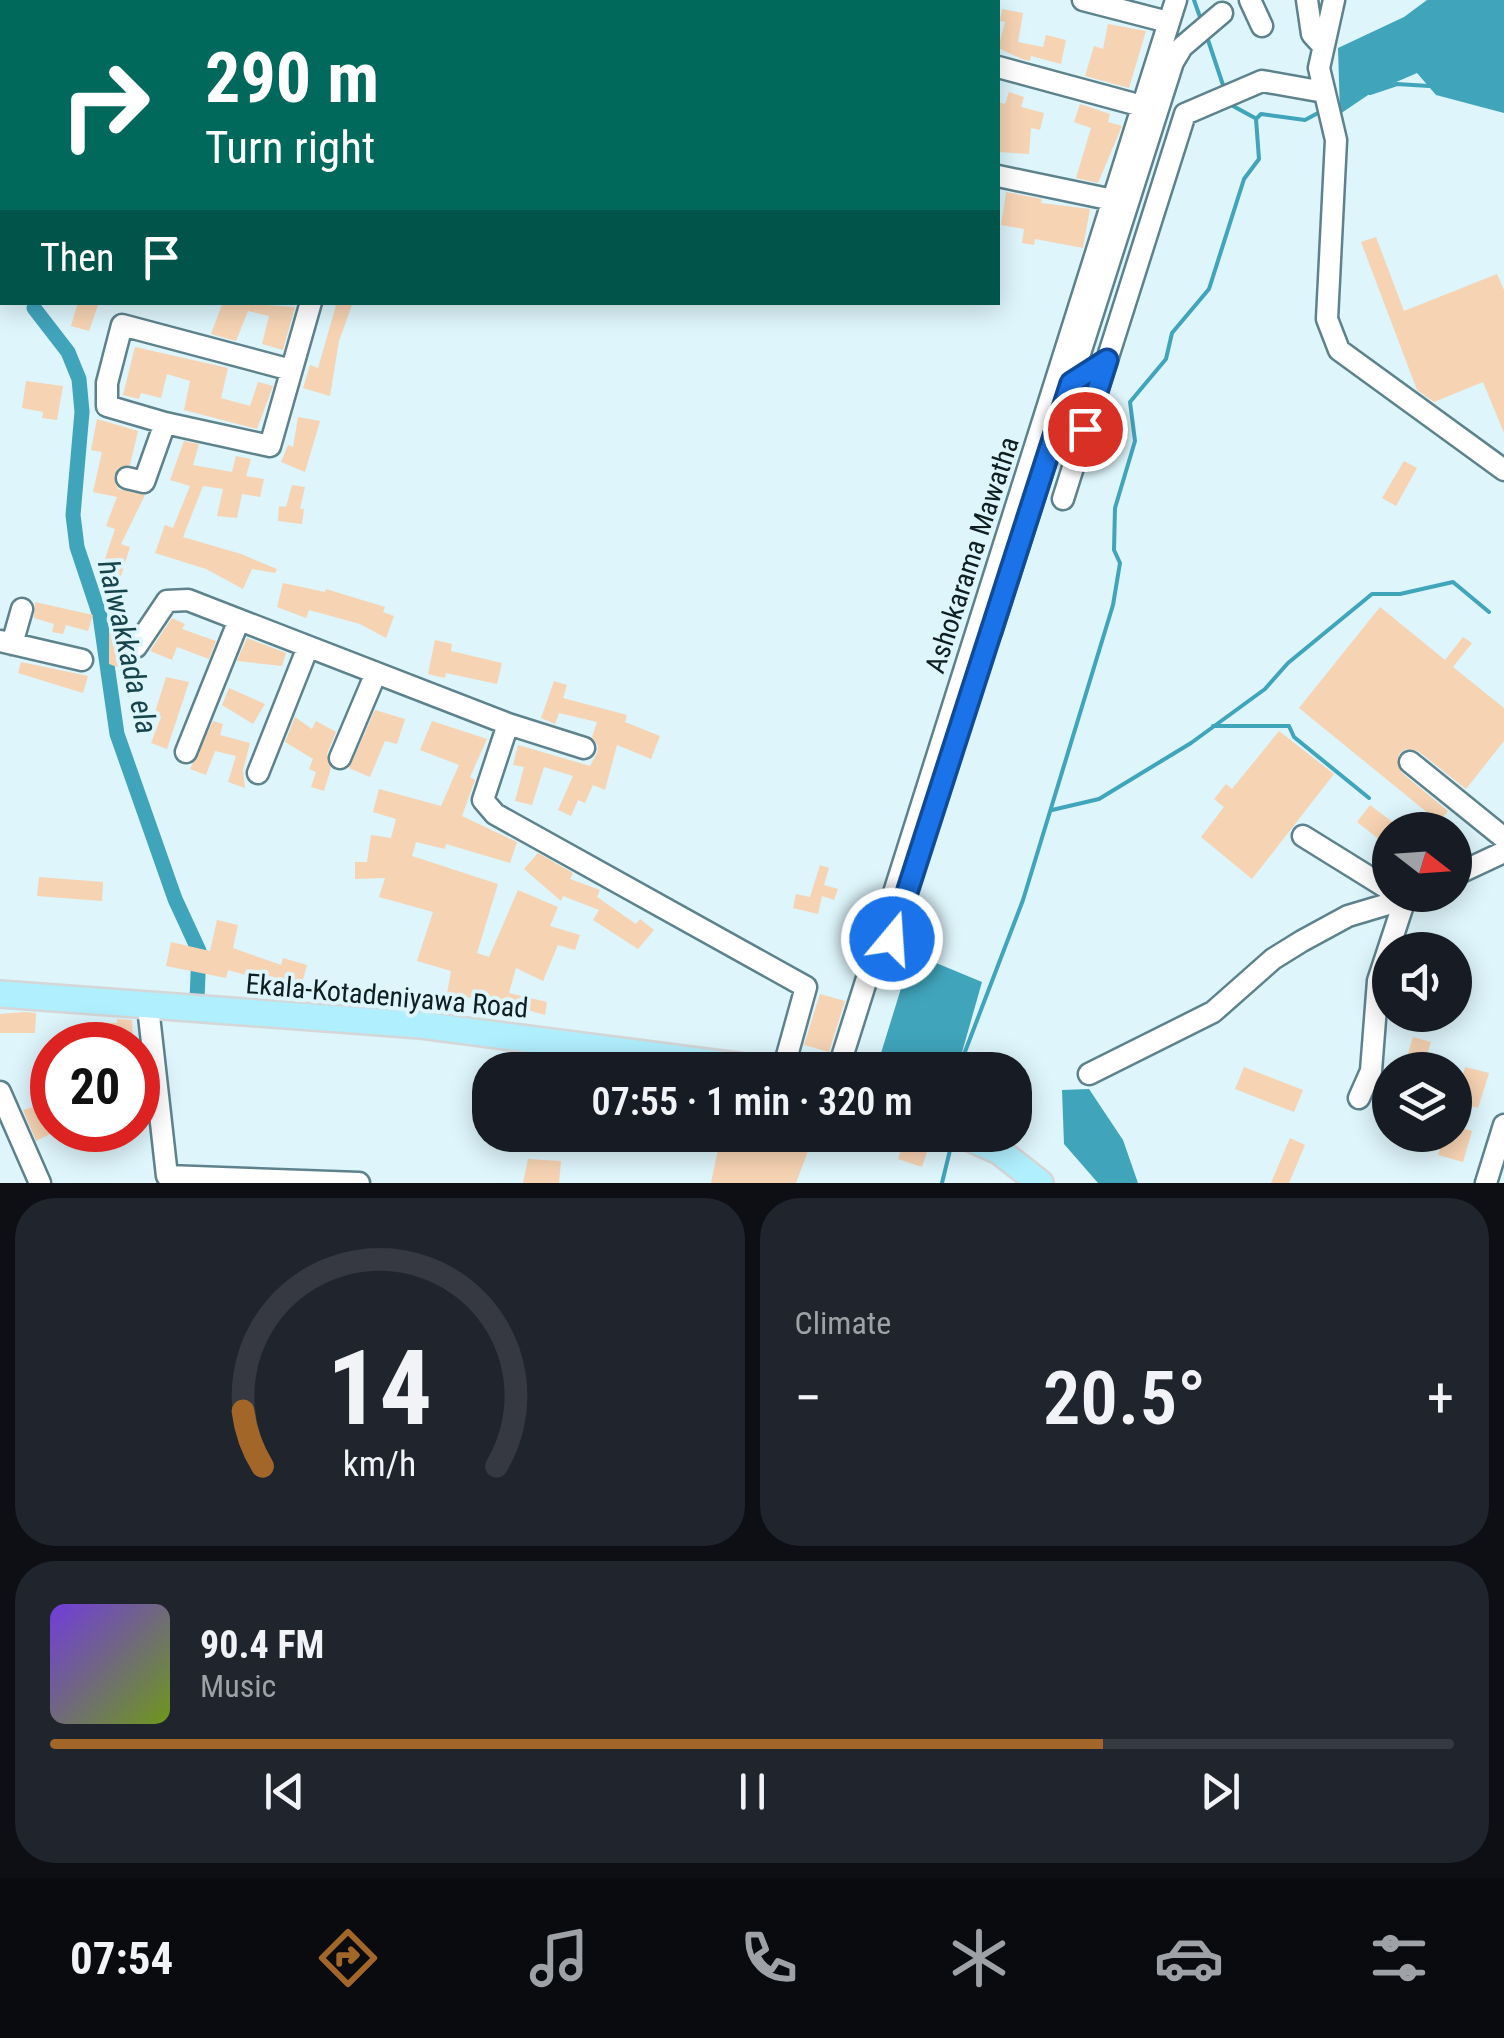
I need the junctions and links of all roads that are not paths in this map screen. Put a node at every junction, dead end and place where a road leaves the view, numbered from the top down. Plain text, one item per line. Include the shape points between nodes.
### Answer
1 (1083, 0) edge
2 (1176, 0) edge
3 (1250, 0) edge
4 (1307, 0) edge
5 (1334, 0) edge
6 (1222, 13) dead end
7 (1168, 22) junction
8 (1262, 26) dead end
9 (1323, 46) junction
10 (1000, 68) edge
11 (1324, 92) junction
12 (1142, 106) junction
13 (1000, 176) edge
14 (1113, 200) junction
15 (310, 305) edge
16 (1107, 360) junction
17 (291, 370) junction
18 (1071, 383) junction
19 (165, 423) junction
20 (1504, 470) edge
21 (127, 478) dead end
22 (1063, 498) dead end
23 (22, 609) dead end
24 (239, 620) junction
25 (6, 643) edge
26 (136, 647) dead end
27 (308, 647) junction
28 (82, 660) dead end
29 (376, 673) junction
30 (508, 724) junction
31 (584, 748) dead end
32 (186, 752) dead end
33 (340, 758) dead end
34 (1410, 762) dead end
35 (258, 773) dead end
36 (1303, 836) dead end
37 (1504, 838) edge
38 (1504, 852) edge
39 (1472, 867) edge
40 (1372, 877) edge
41 (1372, 907) edge
42 (1397, 912) edge
43 (0, 994) edge
44 (148, 1007) junction
45 (629, 1052) edge
46 (788, 1052) edge
47 (844, 1052) edge
48 (854, 1052) edge
49 (1089, 1074) dead end
50 (0, 1092) edge
51 (1359, 1098) dead end
52 (1504, 1125) edge
53 (1001, 1152) edge
54 (168, 1179) edge
55 (319, 1181) edge
56 (40, 1183) edge
57 (359, 1183) edge
58 (1040, 1183) edge
59 (1486, 1183) edge

1 - 7 street
2 - 7 street, Ashokarama Mawatha
3 - 8 street
4 - 9 street via 1312,34
5 - 9 street
6 - 18 street via 1173,62
7 - 12 street, Ashokarama Mawatha
9 - 11 street
10 - 12 street
11 - 16 street via 1262,81 1185,114
11 - 20 street via 1336,140 1327,318 1340,350
12 - 14 street, Ashokarama Mawatha
13 - 14 street
14 - 47 street, Ashokarama Mawatha
15 - 17 street
16 - 18 street
16 - 22 street
17 - 19 street via 270,446
17 - 19 street via 122,325 107,406
18 - 48 street
19 - 21 street via 144,482
23 - 25 street
24 - 26 street via 188,600 166,601
24 - 27 street
24 - 32 street
25 - 28 street
27 - 29 street
27 - 35 street
29 - 30 street
29 - 33 street
30 - 31 street
30 - 46 street via 483,800 495,814 806,987
34 - 37 street
36 - 40 street
38 - 39 street
41 - 49 street via 1273,958 1212,1012
42 - 51 street via 1378,981 1371,1071
43 - 44 main road, Ekala-Kotadeniyawa Road
44 - 45 main road, Ekala-Kotadeniyawa Road via 421,1025
44 - 54 street
50 - 56 street
52 - 59 street
53 - 58 main road
54 - 55 street
55 - 57 street

